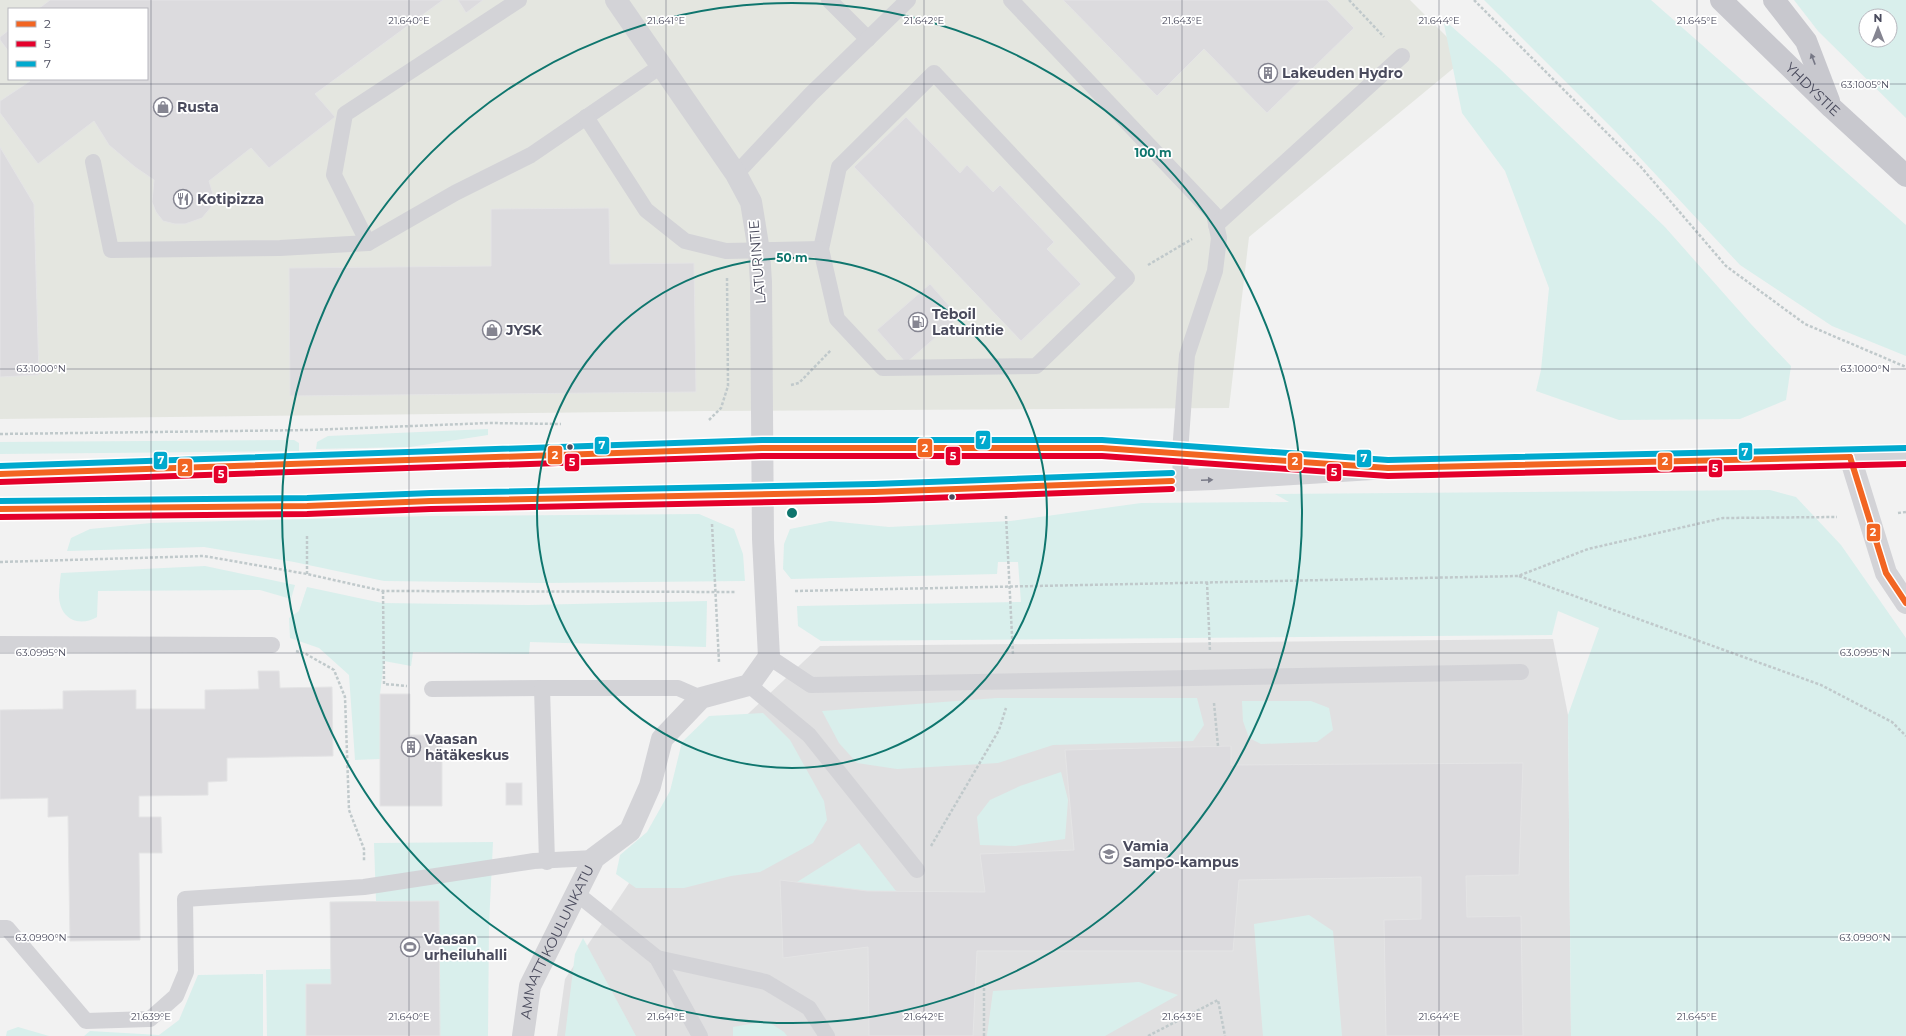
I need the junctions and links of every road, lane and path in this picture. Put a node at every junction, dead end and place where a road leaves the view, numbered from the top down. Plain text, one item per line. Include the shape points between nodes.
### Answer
1 (519, 0) edge
2 (616, 0) edge
3 (829, 0) edge
4 (908, 0) edge
5 (1010, 0) edge
6 (1349, 0) edge
7 (1474, 0) edge
8 (1721, 0) edge
9 (1774, 0) edge
10 (868, 39) junction
11 (1402, 56) joint
12 (661, 66) junction
13 (1832, 108) junction
14 (586, 117) junction
15 (93, 162) dead end
16 (736, 174) junction
17 (1906, 176) edge
18 (1216, 225) junction
19 (368, 243) junction
20 (821, 249) junction
21 (726, 251) junction
22 (759, 251) junction
23 (1127, 278) junction
24 (849, 332) junction
25 (1906, 367) edge
26 (728, 386) junction
27 (762, 386) junction
28 (707, 422) dead end
29 (309, 430) dead end
30 (0, 434) edge
31 (762, 448) junction
32 (1180, 453) junction
33 (1906, 456) edge
34 (1850, 457) junction
35 (1388, 468) junction
36 (0, 474) edge
37 (1181, 480) junction
38 (763, 494) junction
39 (708, 495) junction
40 (0, 509) edge
41 (1906, 512) edge
42 (1868, 516) junction
43 (0, 562) edge
44 (1518, 576) junction
45 (383, 591) junction
46 (716, 592) junction
47 (765, 592) junction
48 (1906, 603) edge
49 (0, 644) edge
50 (272, 646) joint
51 (769, 657) junction
52 (1521, 672) dead end
53 (749, 685) junction
54 (542, 688) junction
55 (432, 689) joint
56 (711, 696) junction
57 (1906, 736) edge
58 (594, 858) junction
59 (547, 862) junction
60 (917, 870) dead end
61 (364, 887) junction
62 (576, 893) junction
63 (0, 928) edge
64 (657, 958) junction
65 (984, 983) dead end
66 (523, 1036) edge
67 (700, 1036) edge
68 (827, 1036) edge
69 (984, 1036) edge
70 (1148, 1036) edge
71 (1225, 1036) edge

1 - 19 lane via 345,114 334,175
2 - 12 main road, LATURINTIE
3 - 10 lane
4 - 10 lane
5 - 18 lane via 1214,214
6 - 11 path
7 - 25 path via 1641,167 1726,266 1805,324
8 - 13 highway, YHDYSTIE
13 -> 9 highway via 1806,41
10 - 16 lane via 811,94
11 - 18 lane
12 - 14 lane
12 - 16 main road, LATURINTIE
13 - 17 highway, YHDYSTIE
14 - 19 lane via 531,155 455,193
14 - 21 lane via 646,210 685,241
15 - 19 lane via 111,250 280,248
16 - 22 main road, LATURINTIE via 751,202
18 - 23 path
18 - 32 lane via 1219,238 1215,271 1187,355
20 - 22 lane
20 - 23 lane via 839,167 934,73
20 - 24 lane via 837,319
21 - 22 lane
21 - 26 path
22 - 27 main road, LATURINTIE
23 - 24 lane via 1036,366 883,368
24 - 27 path via 799,383
26 - 27 path
26 - 28 path via 722,408
27 - 31 main road, LATURINTIE
29 - 30 path
31 - 32 main road via 1102,448
31 - 36 main road
31 - 38 main road, LATURINTIE
32 - 35 main road
32 - 37 lane
33 - 34 main road
34 - 35 main road
34 - 42 main road
37 -> 35 main road
37 - 38 main road
38 - 39 main road
38 - 47 main road, LATURINTIE
39 - 40 main road via 307,506
39 - 46 path
41 - 42 path
42 - 44 path via 1723,518 1588,549
42 - 48 main road via 1886,573
43 - 45 path via 204,556 307,574
44 - 47 path
44 - 57 path via 1821,685 1892,722
45 - 46 path
45 - 55 path via 384,684
46 - 47 path
46 - 56 path
47 - 51 main road, LATURINTIE
49 - 50 lane
50 - 61 path via 306,654 334,670 345,697 349,810 364,849
51 - 52 lane via 811,685
51 - 53 main road
53 - 56 main road
53 - 60 lane via 809,735
54 - 55 lane
54 - 56 lane via 678,688
54 - 59 lane
56 - 58 main road, AMMATTIKOULUNKATU via 662,739 650,786 630,832
58 - 59 lane
58 - 62 main road, AMMATTIKOULUNKATU
59 - 61 lane via 534,861
61 - 63 lane via 185,899 186,972 176,996 150,1019 86,1021 7,928
62 - 64 lane
62 - 66 main road, AMMATTIKOULUNKATU via 530,986
64 - 67 lane
64 - 68 lane via 766,982 809,1008
65 - 69 path
70 - 71 path via 1218,1000

